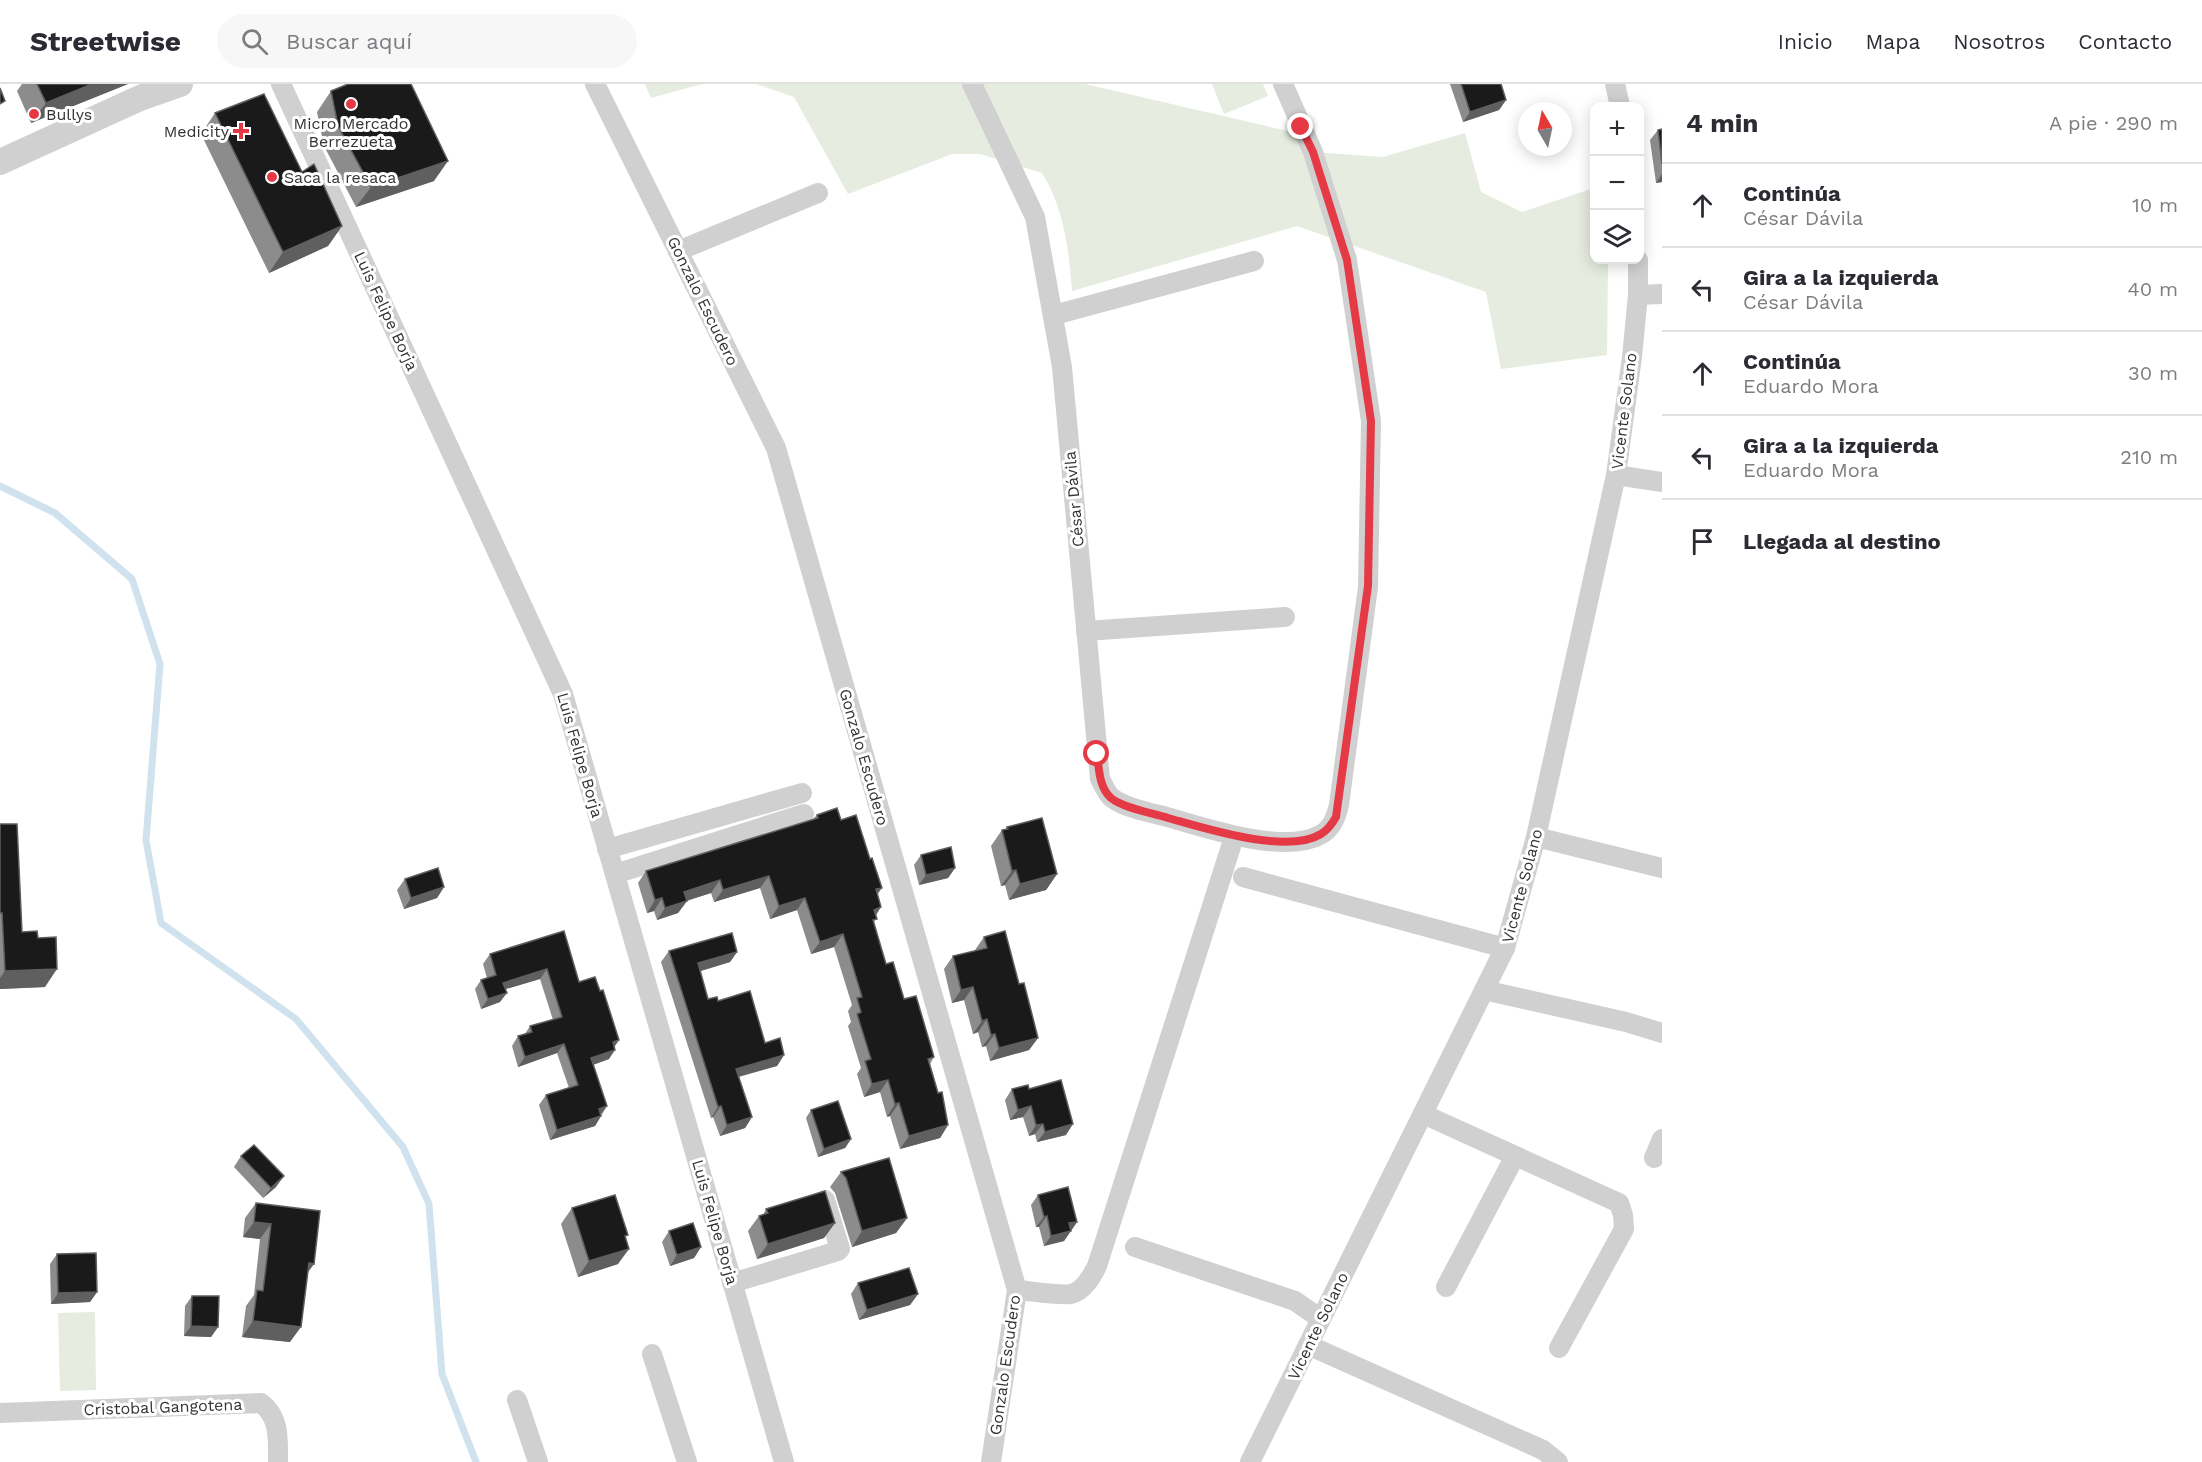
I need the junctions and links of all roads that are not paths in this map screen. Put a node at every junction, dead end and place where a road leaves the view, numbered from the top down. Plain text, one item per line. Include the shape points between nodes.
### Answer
1 (180, 84) edge
2 (281, 84) edge
3 (595, 84) edge
4 (972, 84) edge
5 (1283, 84) edge
6 (1615, 84) edge
7 (1619, 102) edge
8 (0, 162) edge
9 (818, 193) dead end
10 (678, 251) junction
11 (1254, 261) dead end
12 (1638, 264) edge
13 (1662, 294) edge
14 (1638, 295) junction
15 (1054, 315) junction
16 (1617, 475) junction
17 (1662, 482) edge
18 (1286, 617) dead end
19 (1086, 631) junction
20 (802, 793) dead end
21 (804, 814) dead end
22 (1234, 837) junction
23 (1536, 837) junction
24 (607, 849) junction
25 (1662, 868) edge
26 (615, 874) junction
27 (1243, 877) dead end
28 (1505, 948) junction
29 (1484, 990) junction
30 (1662, 1033) edge
31 (1423, 1114) junction
32 (1662, 1139) edge
33 (1515, 1156) junction
34 (1654, 1158) dead end
35 (824, 1197) edge
36 (1135, 1247) dead end
37 (732, 1283) junction
38 (1446, 1287) dead end
39 (1017, 1290) junction
40 (1321, 1319) junction
41 (1308, 1345) junction
42 (1559, 1348) dead end
43 (652, 1354) dead end
44 (517, 1400) dead end
45 (0, 1413) edge
46 (777, 1460) edge
47 (278, 1462) edge
48 (538, 1462) edge
49 (687, 1462) edge
50 (991, 1462) edge
51 (1250, 1462) edge
52 (1558, 1462) edge

1 - 8 street via 140,98
2 - 24 street, Luis Felipe Borja via 563,694
3 - 10 street, Gonzalo Escudero
4 - 15 street, César Dávila via 1035,217
5 - 22 street, César Dávila via 1313,152 1347,260 1371,421 1368,586 1336,817 1321,835 1310,839 1284,842
6 - 7 street
9 - 10 street
10 - 39 street, Gonzalo Escudero via 776,448
11 - 15 street
12 - 14 street, Vicente Solano
13 - 14 street
14 - 16 street, Vicente Solano
15 - 19 street, César Dávila
16 - 17 street
16 - 23 street, Vicente Solano
18 - 19 street
19 - 22 street, César Dávila via 1100,779 1111,797 1132,807
20 - 24 street
21 - 26 street
22 - 39 street via 1097,1266 1083,1287 1071,1294
23 - 25 street
23 - 28 street, Vicente Solano
24 - 26 street, Luis Felipe Borja
26 - 37 street, Luis Felipe Borja
27 - 28 street
28 - 29 street, Vicente Solano
29 - 30 street
29 - 31 street, Vicente Solano
31 - 33 street
31 - 40 street, Vicente Solano
32 - 34 street
33 - 38 street
33 - 42 street via 1619,1203 1623,1215 1624,1229
35 - 37 street via 838,1251
36 - 40 street via 1295,1301
37 - 46 street, Luis Felipe Borja
39 - 50 street, Gonzalo Escudero
40 - 41 street, Vicente Solano
41 - 51 street, Vicente Solano
41 - 52 street via 1532,1445
43 - 49 street
44 - 48 street
45 - 47 street, Cristobal Gangotena via 261,1403 271,1410 276,1424

